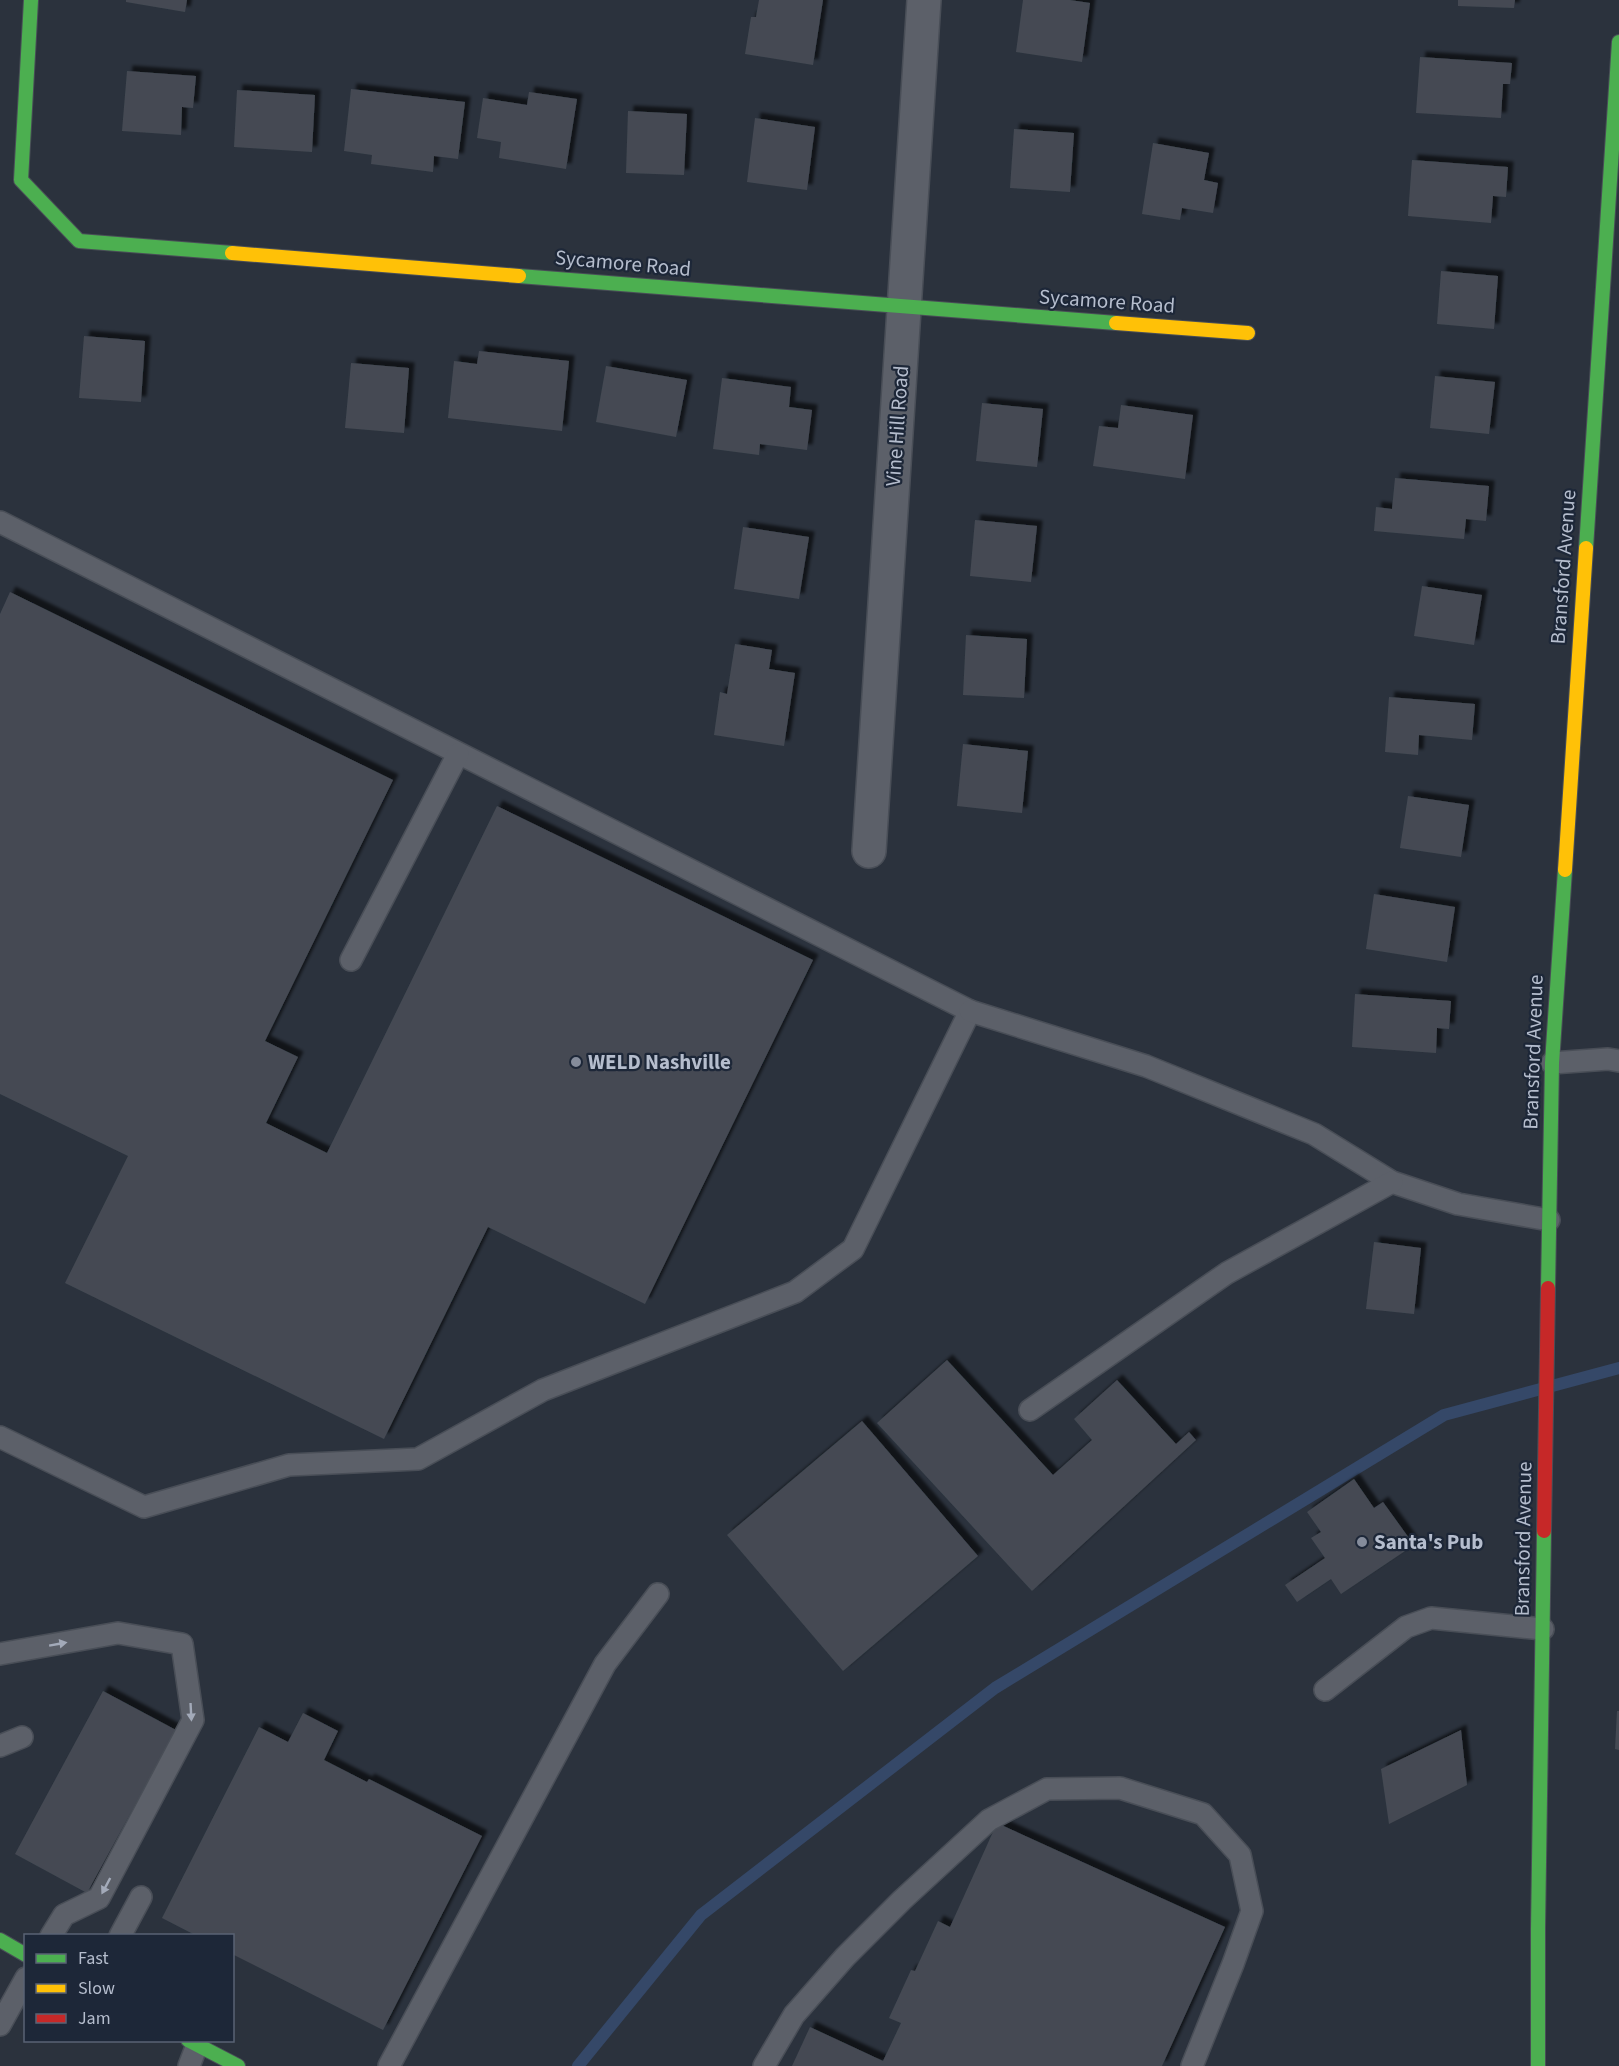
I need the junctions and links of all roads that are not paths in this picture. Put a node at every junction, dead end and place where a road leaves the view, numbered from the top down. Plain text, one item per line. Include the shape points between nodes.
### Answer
1 (31, 0) edge
2 (924, 0) edge
3 (1619, 42) edge
4 (905, 306) junction
5 (1248, 333) dead end
6 (0, 522) edge
7 (458, 754) junction
8 (869, 851) dead end
9 (351, 960) dead end
10 (970, 1011) junction
11 (1619, 1061) edge
12 (1552, 1063) junction
13 (1392, 1182) junction
14 (1549, 1220) junction
15 (1030, 1410) dead end
16 (0, 1437) edge
17 (658, 1594) dead end
18 (1543, 1629) junction
19 (0, 1654) edge
20 (1325, 1690) dead end
21 (22, 1737) dead end
22 (0, 1746) edge
23 (141, 1897) dead end
24 (52, 1934) edge
25 (121, 1934) edge
26 (0, 1940) edge
27 (24, 1954) edge
28 (24, 1982) edge
29 (0, 2025) edge
30 (193, 2043) edge
31 (189, 2066) edge
32 (238, 2066) edge
33 (389, 2066) edge
34 (764, 2066) edge
35 (1192, 2066) edge
36 (1538, 2066) edge

1 - 4 main road, Sycamore Road via 21,180 79,241
2 - 4 street, Vine Hill Road
3 - 12 main road, Bransford Avenue
4 - 5 main road, Sycamore Road
4 - 8 street, Vine Hill Road
6 - 7 lane
7 - 9 lane
7 - 10 lane
10 - 13 lane via 1146,1066 1314,1134
10 - 16 lane via 853,1249 795,1292 543,1390 418,1458 289,1465 144,1507
11 - 12 lane
12 - 14 main road, Bransford Avenue
13 - 14 lane via 1458,1204
13 - 15 lane via 1227,1274
14 - 18 main road, Bransford Avenue
17 - 33 lane via 605,1664
18 - 20 lane via 1431,1618 1406,1627
18 - 36 main road, Bransford Avenue
19 -> 24 lane via 118,1634 182,1644 193,1720 99,1898 64,1916
21 - 22 lane
23 - 25 lane
26 - 27 main road
28 - 29 lane
30 - 31 lane
30 - 32 main road
34 - 35 lane via 794,2015 845,1957 989,1820 1047,1789 1120,1788 1203,1814 1240,1855 1252,1911

